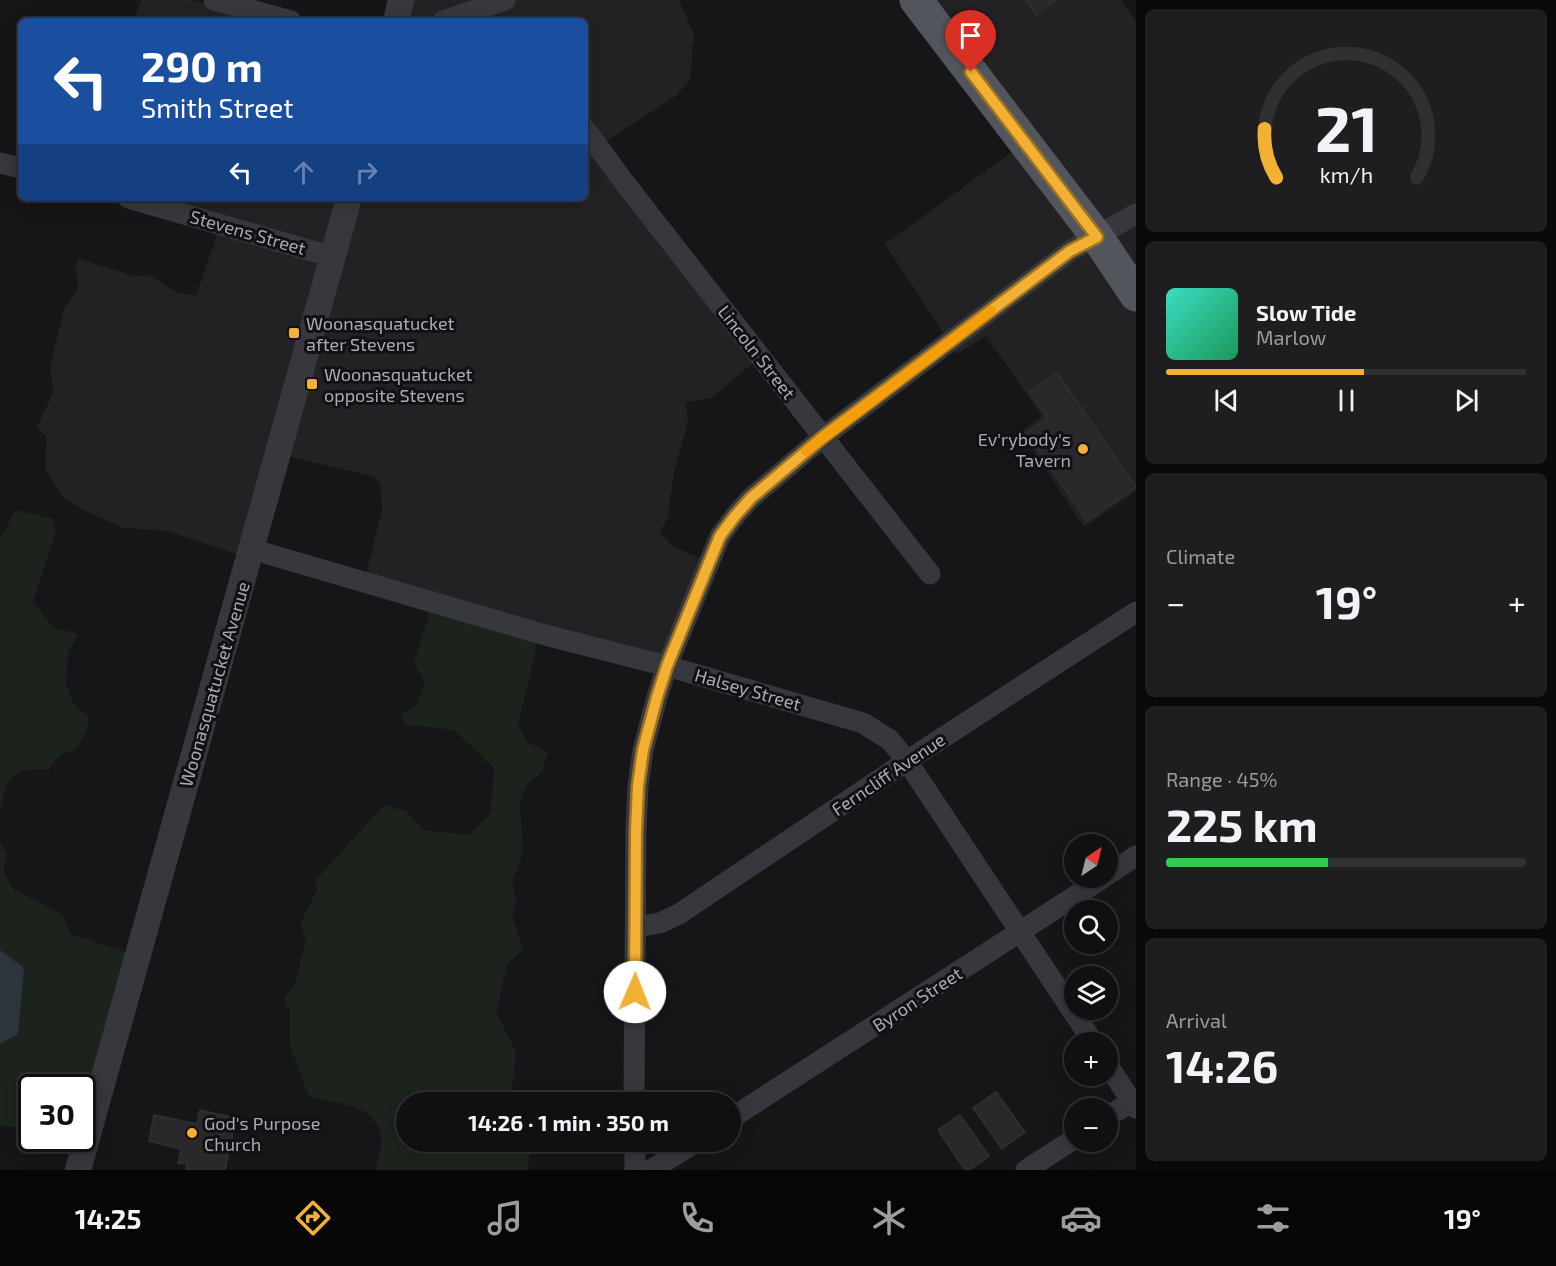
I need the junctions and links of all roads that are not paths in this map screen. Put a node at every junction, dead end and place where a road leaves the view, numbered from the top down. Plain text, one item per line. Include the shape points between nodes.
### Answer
1 (214, 0) edge
2 (401, 0) edge
3 (916, 0) edge
4 (501, 8) edge
5 (280, 18) edge
6 (397, 18) edge
7 (456, 18) edge
8 (588, 133) edge
9 (0, 163) edge
10 (18, 167) edge
11 (138, 201) edge
12 (348, 201) edge
13 (1136, 214) edge
14 (1097, 237) junction
15 (333, 257) junction
16 (1136, 295) edge
17 (823, 437) junction
18 (251, 549) junction
19 (930, 574) dead end
20 (1136, 612) edge
21 (667, 666) junction
22 (907, 761) junction
23 (1136, 856) edge
24 (1118, 868) edge
25 (1087, 888) edge
26 (636, 927) junction
27 (1021, 931) junction
28 (1087, 1032) edge
29 (1118, 1080) edge
30 (634, 1092) edge
31 (1134, 1103) edge
32 (741, 1112) edge
33 (1118, 1112) edge
34 (1064, 1145) edge
35 (635, 1152) edge
36 (680, 1152) edge
37 (78, 1170) edge
38 (635, 1170) edge
39 (651, 1170) edge
40 (1026, 1170) edge

1 - 5 street
2 - 6 street
3 - 14 main road
4 - 7 street
8 - 17 street, Lincoln Street
9 - 10 street
11 - 15 street, Stevens Street
12 - 15 street, Woonasquatucket Avenue
13 - 14 street
14 - 16 main road
14 - 17 street via 1070,251
15 - 18 street, Woonasquatucket Avenue
17 - 19 street, Lincoln Street
17 - 21 street via 751,498 720,536
18 - 21 street, Halsey Street via 545,635
18 - 37 street, Woonasquatucket Avenue
20 - 22 street, Ferncliff Avenue
21 - 22 street, Halsey Street via 862,723 890,740
21 - 26 street via 643,750 638,786
22 - 26 street, Ferncliff Avenue via 679,914 660,923
22 - 27 street, Halsey Street
23 - 24 street, Byron Street
25 - 27 street, Byron Street
26 - 30 street
27 - 28 street, Halsey Street
27 - 32 street, Byron Street
29 - 31 street
31 - 33 street
34 - 40 street
35 - 38 street
36 - 39 street

